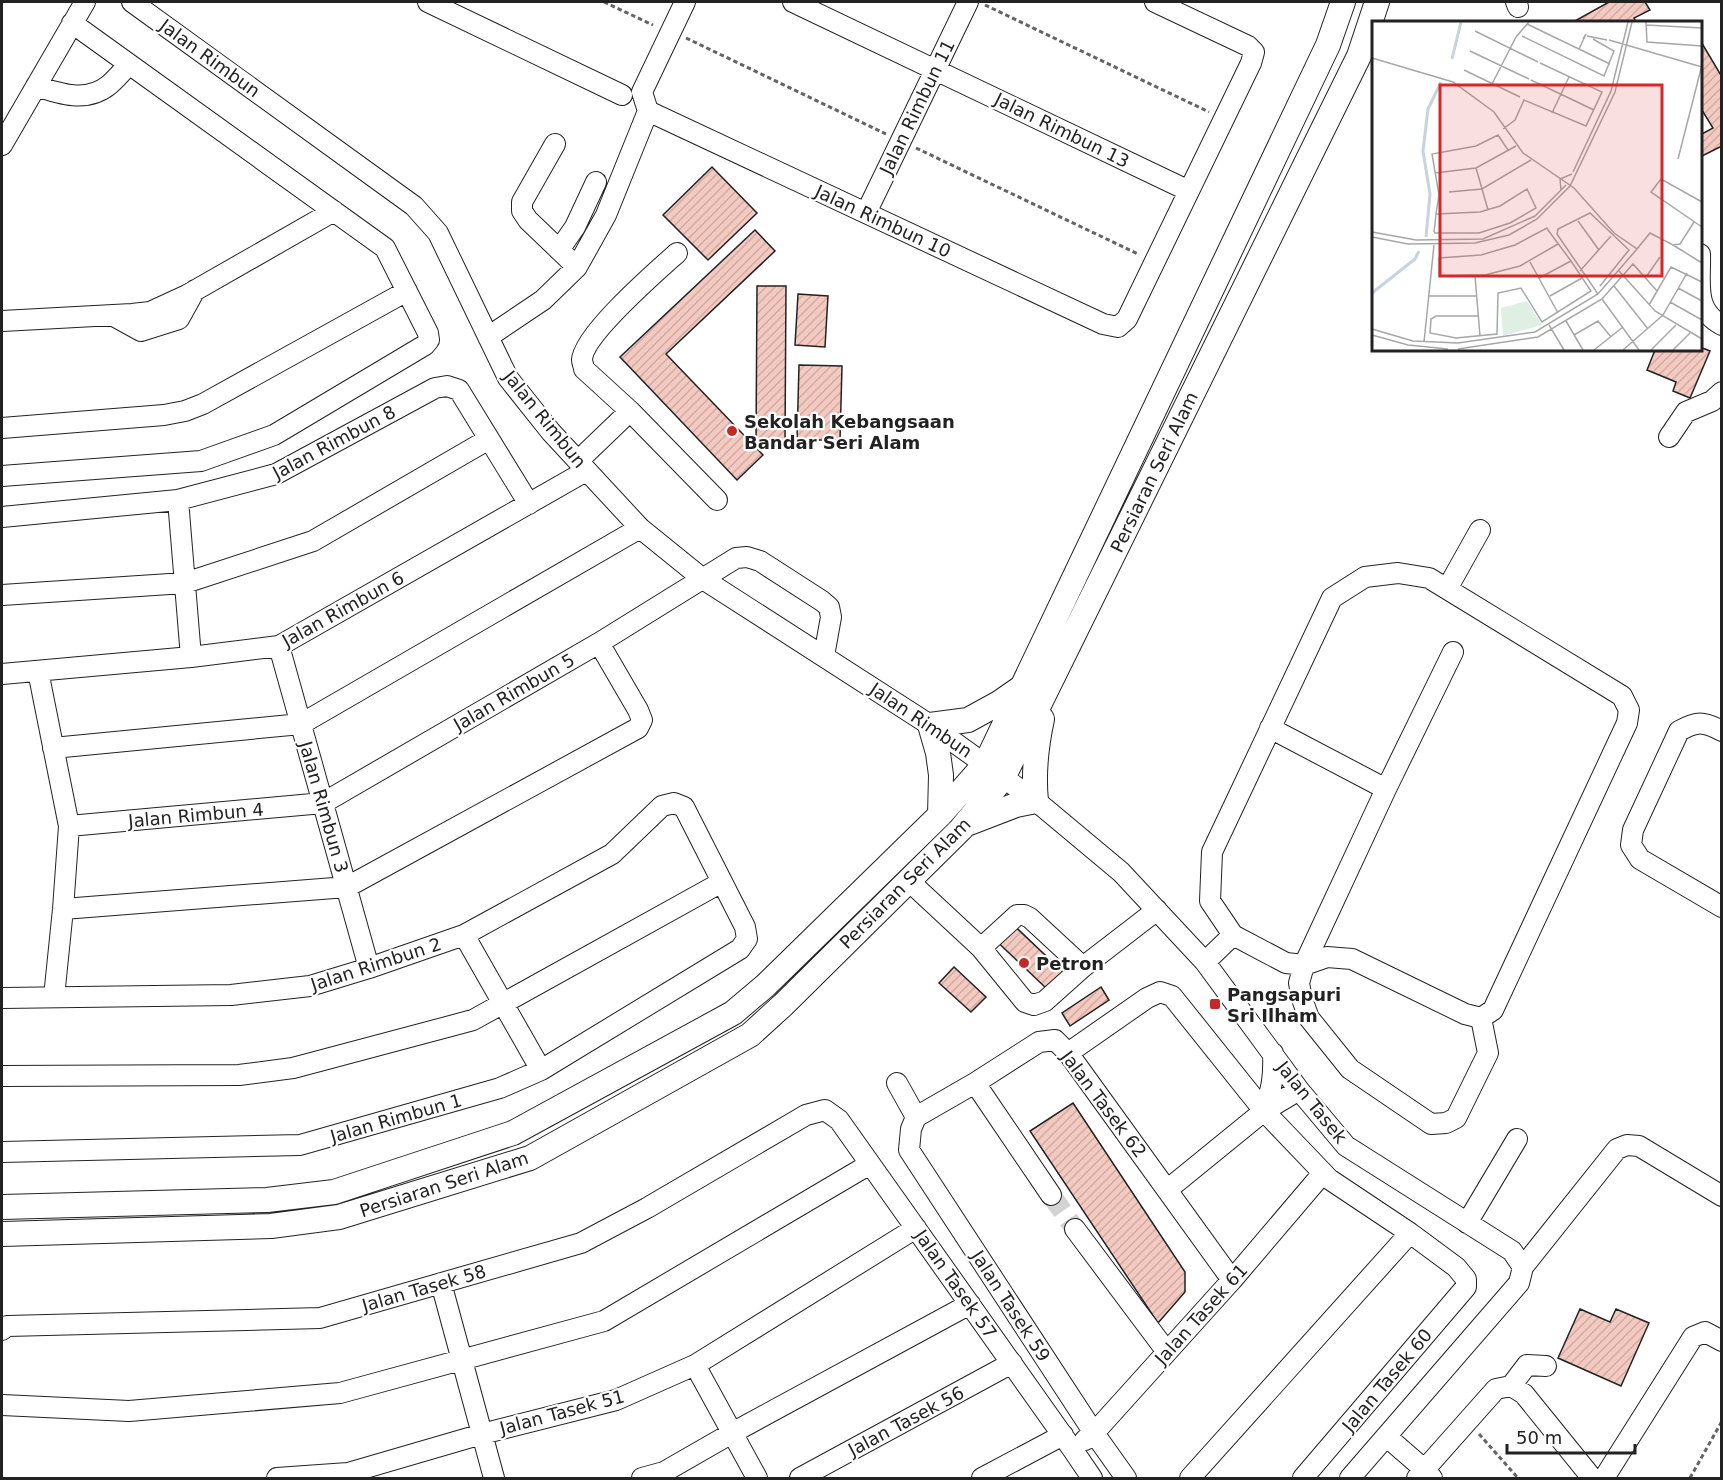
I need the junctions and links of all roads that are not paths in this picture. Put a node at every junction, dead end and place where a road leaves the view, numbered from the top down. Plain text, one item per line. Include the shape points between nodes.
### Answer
1 (85, 2) edge
2 (132, 2) edge
3 (428, 2) edge
4 (685, 2) edge
5 (793, 2) edge
6 (968, 2) edge
7 (1155, 2) edge
8 (1343, 2) edge
9 (1377, 2) edge
10 (72, 23) junction
11 (129, 64) junction
12 (935, 69) junction
13 (36, 86) junction
14 (622, 95) dead end
15 (648, 111) junction
16 (555, 144) dead end
17 (2, 145) edge
18 (596, 182) dead end
19 (1189, 191) junction
20 (334, 211) junction
21 (866, 213) junction
22 (559, 250) junction
23 (677, 253) dead end
24 (577, 267) junction
25 (407, 291) junction
26 (1702, 303) edge
27 (2, 321) edge
28 (1722, 325) edge
29 (488, 337) junction
30 (1722, 392) edge
31 (630, 411) junction
32 (2, 428) edge
33 (1669, 437) dead end
34 (489, 439) junction
35 (582, 466) junction
36 (2, 476) edge
37 (178, 500) junction
38 (717, 500) dead end
39 (529, 504) junction
40 (2, 517) edge
41 (640, 528) junction
42 (1480, 530) dead end
43 (703, 579) junction
44 (184, 583) junction
45 (1447, 589) junction
46 (2, 595) edge
47 (599, 643) junction
48 (279, 646) junction
49 (1454, 652) dead end
50 (824, 656) junction
51 (190, 657) junction
52 (38, 671) junction
53 (2, 674) edge
54 (1050, 683) junction
55 (1022, 687) junction
56 (301, 724) junction
57 (930, 725) junction
58 (1270, 728) junction
59 (1722, 731) edge
60 (53, 748) junction
61 (995, 771) junction
62 (1386, 789) junction
63 (1036, 801) junction
64 (323, 803) junction
65 (940, 815) junction
66 (964, 825) junction
67 (69, 826) junction
68 (909, 880) junction
69 (722, 882) junction
70 (347, 887) junction
71 (1722, 907) edge
72 (63, 909) junction
73 (1157, 910) junction
74 (464, 935) junction
75 (1233, 935) junction
76 (981, 948) junction
77 (1205, 962) junction
78 (1304, 965) junction
79 (1083, 967) junction
80 (369, 968) junction
81 (2, 998) edge
82 (54, 998) junction
83 (503, 1003) junction
84 (1481, 1018) junction
85 (1068, 1053) junction
86 (1273, 1053) junction
87 (541, 1070) junction
88 (2, 1076) edge
89 (897, 1083) dead end
90 (975, 1083) junction
91 (1299, 1090) junction
92 (1264, 1111) junction
93 (806, 1115) joint
94 (1320, 1116) junction
95 (913, 1123) junction
96 (1517, 1139) dead end
97 (2, 1152) edge
98 (870, 1164) junction
99 (1323, 1173) junction
100 (1167, 1190) junction
101 (1051, 1195) tunnel mouth
102 (1722, 1196) edge
103 (9, 1208) edge
104 (1467, 1223) junction
105 (916, 1228) junction
106 (1075, 1229) tunnel mouth
107 (1410, 1233) junction
108 (2, 1234) edge
109 (1523, 1267) junction
110 (1232, 1280) junction
111 (441, 1283) junction
112 (970, 1304) junction
113 (4, 1328) edge
114 (1713, 1336) edge
115 (1167, 1352) junction
116 (462, 1360) junction
117 (1012, 1363) junction
118 (695, 1365) junction
119 (1546, 1366) dead end
120 (1511, 1386) junction
121 (2, 1405) edge
122 (732, 1433) junction
123 (1094, 1433) junction
124 (482, 1434) junction
125 (1387, 1437) junction
126 (1068, 1442) junction
127 (666, 1475) edge
128 (1424, 1476) edge
129 (277, 1479) edge
130 (494, 1479) edge
131 (642, 1479) edge
132 (757, 1479) edge
133 (800, 1479) edge
134 (982, 1479) edge
135 (1092, 1479) edge
136 (1126, 1479) edge
137 (1190, 1479) edge
138 (1303, 1479) edge
139 (1350, 1479) edge
140 (1592, 1479) edge
141 (1604, 1479) edge

1 - 10 street
2 - 29 street, Jalan Rimbun via 414,206 438,233
3 - 14 street
4 - 15 street via 665,29 642,92
5 - 12 street, Jalan Rimbun 13
6 - 12 street, Jalan Rimbun 11
7 - 19 street via 1254,52
8 - 55 main road, Persiaran Seri Alam via 1328,45
9 - 54 main road, Persiaran Seri Alam via 1359,56
10 - 11 street
10 - 13 street
11 - 13 street via 109,85 91,95 62,95
11 - 20 street
12 - 19 street, Jalan Rimbun 13
12 - 21 street, Jalan Rimbun 11
13 - 17 street
15 - 21 street, Jalan Rimbun 10
15 - 24 street via 606,215
16 - 22 street via 522,202 522,211
18 - 22 street via 575,227
19 - 21 street, Jalan Rimbun 10 via 1127,319 1118,327 1103,324
20 - 25 street via 385,248
20 - 27 street via 150,312
22 - 24 street
23 - 31 street via 617,308 587,346 582,359 584,369
24 - 29 street via 543,300
25 - 32 street via 185,411
25 - 36 street via 428,333 425,345 274,435 201,461
26 - 28 street via 1706,313
29 - 35 street, Jalan Rimbun via 508,378
30 - 33 street via 1712,401 1686,412
31 - 35 street, Jalan Rimbun 6
31 - 38 street
34 - 37 street, Jalan Rimbun 8 via 459,390 435,388 276,474
34 - 39 street, Jalan Rimbun 8
34 - 44 street via 313,541
35 - 39 street, Jalan Rimbun 6
35 - 41 street, Jalan Rimbun
37 - 40 street, Jalan Rimbun 8
37 - 44 street
39 - 48 street, Jalan Rimbun 6
41 - 43 street, Jalan Rimbun
41 - 56 street
42 - 45 street
43 - 47 street, Jalan Rimbun 5
43 - 50 street, Jalan Rimbun
43 - 50 street, Jalan Rimbun 5 via 736,558 760,561 829,608
44 - 46 street
44 - 51 street
45 - 58 street via 1429,578 1398,573 1365,577 1332,598
45 - 84 street via 1622,696 1629,710 1627,723 1493,1010
47 - 64 street, Jalan Rimbun 5
47 - 70 street via 638,710 642,720 638,728
48 - 51 street, Jalan Rimbun 6
48 - 56 street, Jalan Rimbun 3
49 - 62 street
50 - 57 street, Jalan Rimbun
51 - 52 street, Jalan Rimbun 6
52 - 53 street, Jalan Rimbun 6
52 - 60 street
54 - 61 main road, Persiaran Seri Alam
54 - 63 main road via 1036,746
55 - 57 main road via 968,720
55 - 61 main road, Persiaran Seri Alam
56 - 60 street
56 - 64 street, Jalan Rimbun 3
57 - 61 street, Jalan Rimbun
57 - 65 main road via 939,753
58 - 62 street
58 - 75 street via 1212,852 1210,901
59 - 71 street via 1695,723 1679,731 1633,830 1631,845 1640,859
60 - 67 street
61 - 63 street, Jalan Tasek
61 - 65 main road, Persiaran Seri Alam
61 - 66 main road, Persiaran Seri Alam
62 - 78 street
63 - 66 main road via 1005,808
63 - 73 street, Jalan Tasek via 1121,872
64 - 67 street, Jalan Rimbun 4
64 - 70 street, Jalan Rimbun 3
65 - 103 main road, Persiaran Seri Alam via 733,1013 513,1133 333,1192 267,1200
66 - 68 main road, Persiaran Seri Alam
67 - 72 street
68 - 76 street
68 - 108 main road, Persiaran Seri Alam via 750,1035 530,1158 339,1217 271,1226
69 - 74 street, Jalan Rimbun 2 via 684,807 674,803 662,806 612,854
69 - 83 street
69 - 87 street, Jalan Rimbun 1 via 745,927 747,939 740,949
70 - 72 street
70 - 80 street, Jalan Rimbun 3
72 - 82 street
73 - 77 street, Jalan Tasek
73 - 79 street
74 - 80 street, Jalan Rimbun 2
74 - 83 street
75 - 77 street
75 - 78 street via 1286,963
76 - 79 street via 1017,915 1024,915
76 - 79 street via 1025,1002 1034,1005 1045,1001
77 - 86 street, Jalan Tasek
78 - 84 street via 1327,957 1352,959 1465,1014
78 - 84 street via 1299,983 1309,1018 1350,1069 1431,1124 1456,1118 1488,1053
80 - 82 street, Jalan Rimbun 2 via 310,986 231,995
81 - 82 street, Jalan Rimbun 2
83 - 87 street
83 - 88 street via 473,1020 293,1068 239,1075
85 - 90 street, Jalan Tasek 62 via 1055,1040 1039,1042
85 - 92 street via 1160,992 1172,996
85 - 100 street, Jalan Tasek 62
86 - 91 street, Jalan Tasek
86 - 92 street via 1274,1073
87 - 97 street, Jalan Rimbun 1 via 500,1088 300,1145
89 - 95 street
90 - 95 street, Jalan Tasek 62
90 - 101 street
91 - 92 street
91 - 94 street, Jalan Tasek
92 - 94 street via 1288,1108
92 - 99 street
92 - 100 street
93 - 98 street, Jalan Tasek 57 via 825,1110 839,1120
93 - 111 street, Jalan Tasek 58 via 581,1243
94 - 104 street, Jalan Tasek via 1346,1146
95 - 123 street, Jalan Tasek 59 via 909,1150
96 - 104 street
98 - 105 street, Jalan Tasek 57
98 - 116 street via 604,1321
99 - 107 street
99 - 110 street, Jalan Tasek 61
100 - 110 street, Jalan Tasek 62
102 - 109 street via 1639,1146 1627,1145 1617,1149
104 - 109 street, Jalan Tasek via 1512,1251
105 - 112 street, Jalan Tasek 57
105 - 118 street, Jalan Tasek 51
106 - 115 street
107 - 137 street
107 - 138 street, Jalan Tasek 60 via 1456,1267 1466,1279 1466,1287
109 - 125 street via 1519,1283
110 - 115 street, Jalan Tasek 61
111 - 113 street, Jalan Tasek 58 via 320,1318
111 - 116 street
112 - 117 street, Jalan Tasek 57
112 - 122 street
114 - 141 street via 1693,1337
115 - 123 street, Jalan Tasek 61
116 - 121 street via 340,1393 129,1411
116 - 124 street
117 - 126 street, Jalan Tasek 57
117 - 133 street, Jalan Tasek 56
118 - 122 street
118 - 124 street, Jalan Tasek 51 via 616,1400
119 - 120 street via 1527,1365
120 - 128 street via 1496,1389
120 - 140 street via 1524,1394
122 - 127 street
122 - 132 street
123 - 126 street, Jalan Tasek 61
123 - 136 street, Jalan Tasek 59
124 - 129 street, Jalan Tasek 51 via 348,1473
124 - 130 street
125 - 128 street
125 - 139 street
126 - 134 street, Jalan Tasek 61
126 - 135 street, Jalan Tasek 57
127 - 131 street

